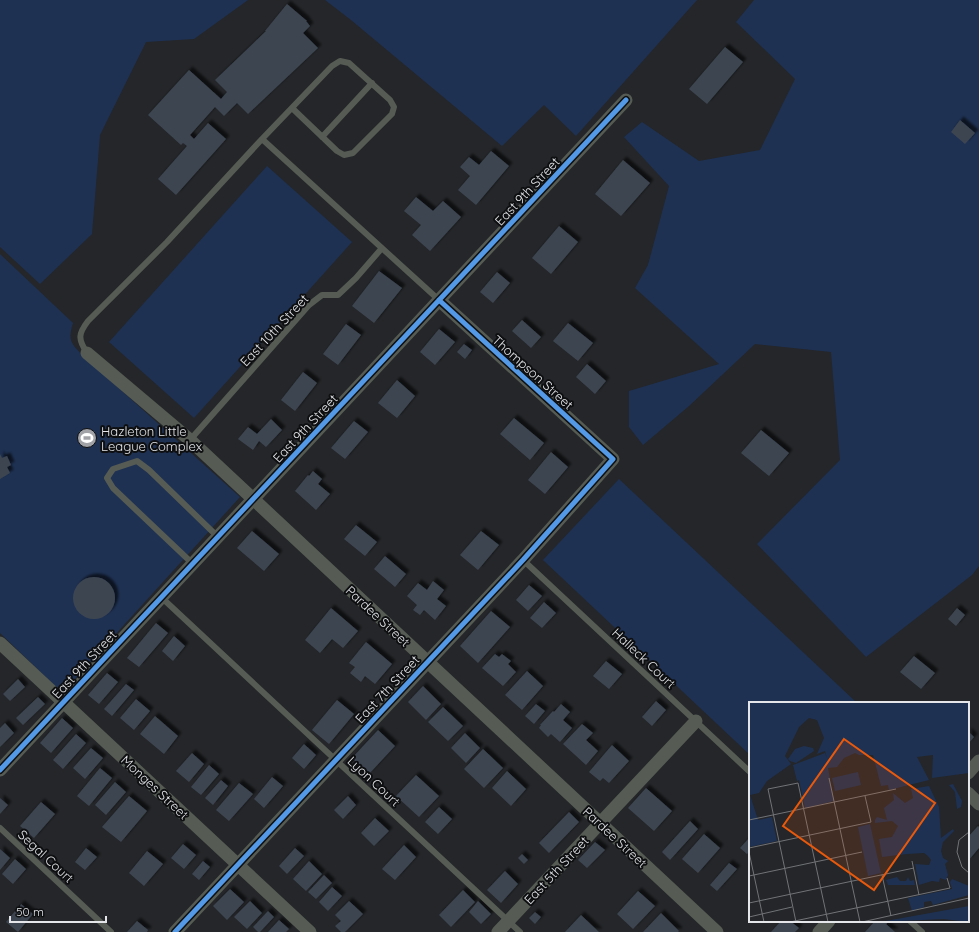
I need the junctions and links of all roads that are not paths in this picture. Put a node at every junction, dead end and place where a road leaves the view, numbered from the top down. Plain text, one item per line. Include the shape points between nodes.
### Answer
1 (372, 82) junction
2 (626, 100) dead end
3 (292, 108) junction
4 (322, 137) junction
5 (262, 139) junction
6 (382, 248) junction
7 (439, 300) junction
8 (87, 353) joint
9 (190, 440) junction
10 (613, 459) joint
11 (253, 500) junction
12 (218, 536) junction
13 (523, 560) junction
14 (193, 564) junction
15 (161, 597) junction
16 (0, 642) edge
17 (427, 662) junction
18 (64, 702) junction
19 (696, 721) junction
20 (336, 760) junction
21 (979, 761) edge
22 (0, 770) edge
23 (749, 771) edge
24 (969, 772) edge
25 (969, 795) edge
26 (979, 804) edge
27 (600, 823) junction
28 (0, 828) edge
29 (238, 864) junction
30 (508, 921) junction
31 (829, 922) edge
32 (911, 922) edge
33 (111, 932) edge
34 (174, 932) edge
35 (310, 932) edge
36 (498, 932) edge
37 (520, 932) edge
38 (717, 932) edge
39 (819, 932) edge
40 (922, 932) edge

1 - 3 lane via 349,63 340,62 332,66
1 - 4 lane
1 - 4 lane via 390,100 394,107 392,114 353,153 344,155
2 - 7 street, East 9th Street
3 - 4 lane
3 - 5 lane
5 - 6 lane
5 - 8 lane via 167,242 88,321 80,336 81,344
6 - 7 lane
6 - 9 lane, East 10th Street via 338,295 322,295 309,304
7 - 10 street, Thompson Street
7 - 11 street, East 9th Street
8 - 9 street, Pardee Street
9 - 11 street, Pardee Street
10 - 13 street, East 7th Street
11 - 12 street, East 9th Street
11 - 17 street, Pardee Street
12 - 14 street, East 9th Street
12 - 14 lane via 137,461 113,469 107,478 114,488
13 - 17 street, East 7th Street
13 - 19 lane, Halleck Court
14 - 15 street, East 9th Street
15 - 18 street, East 9th Street
15 - 20 lane, Lyon Court
16 - 18 street, Monges Street
17 - 20 street, East 7th Street
17 - 27 street, Pardee Street
18 - 22 street, East 9th Street
18 - 29 street, Monges Street
19 - 23 lane, Halleck Court
19 - 27 street, East 5th Street
20 - 29 street, East 7th Street
20 - 30 lane, Lyon Court
21 - 24 street
25 - 26 street
27 - 30 street, East 5th Street
27 - 38 street, Pardee Street
28 - 33 lane, Segal Court
29 - 34 street, East 7th Street
29 - 35 street, Monges Street
30 - 36 street, East 5th Street
30 - 37 lane, Lyon Court
31 - 39 street
32 - 40 lane

